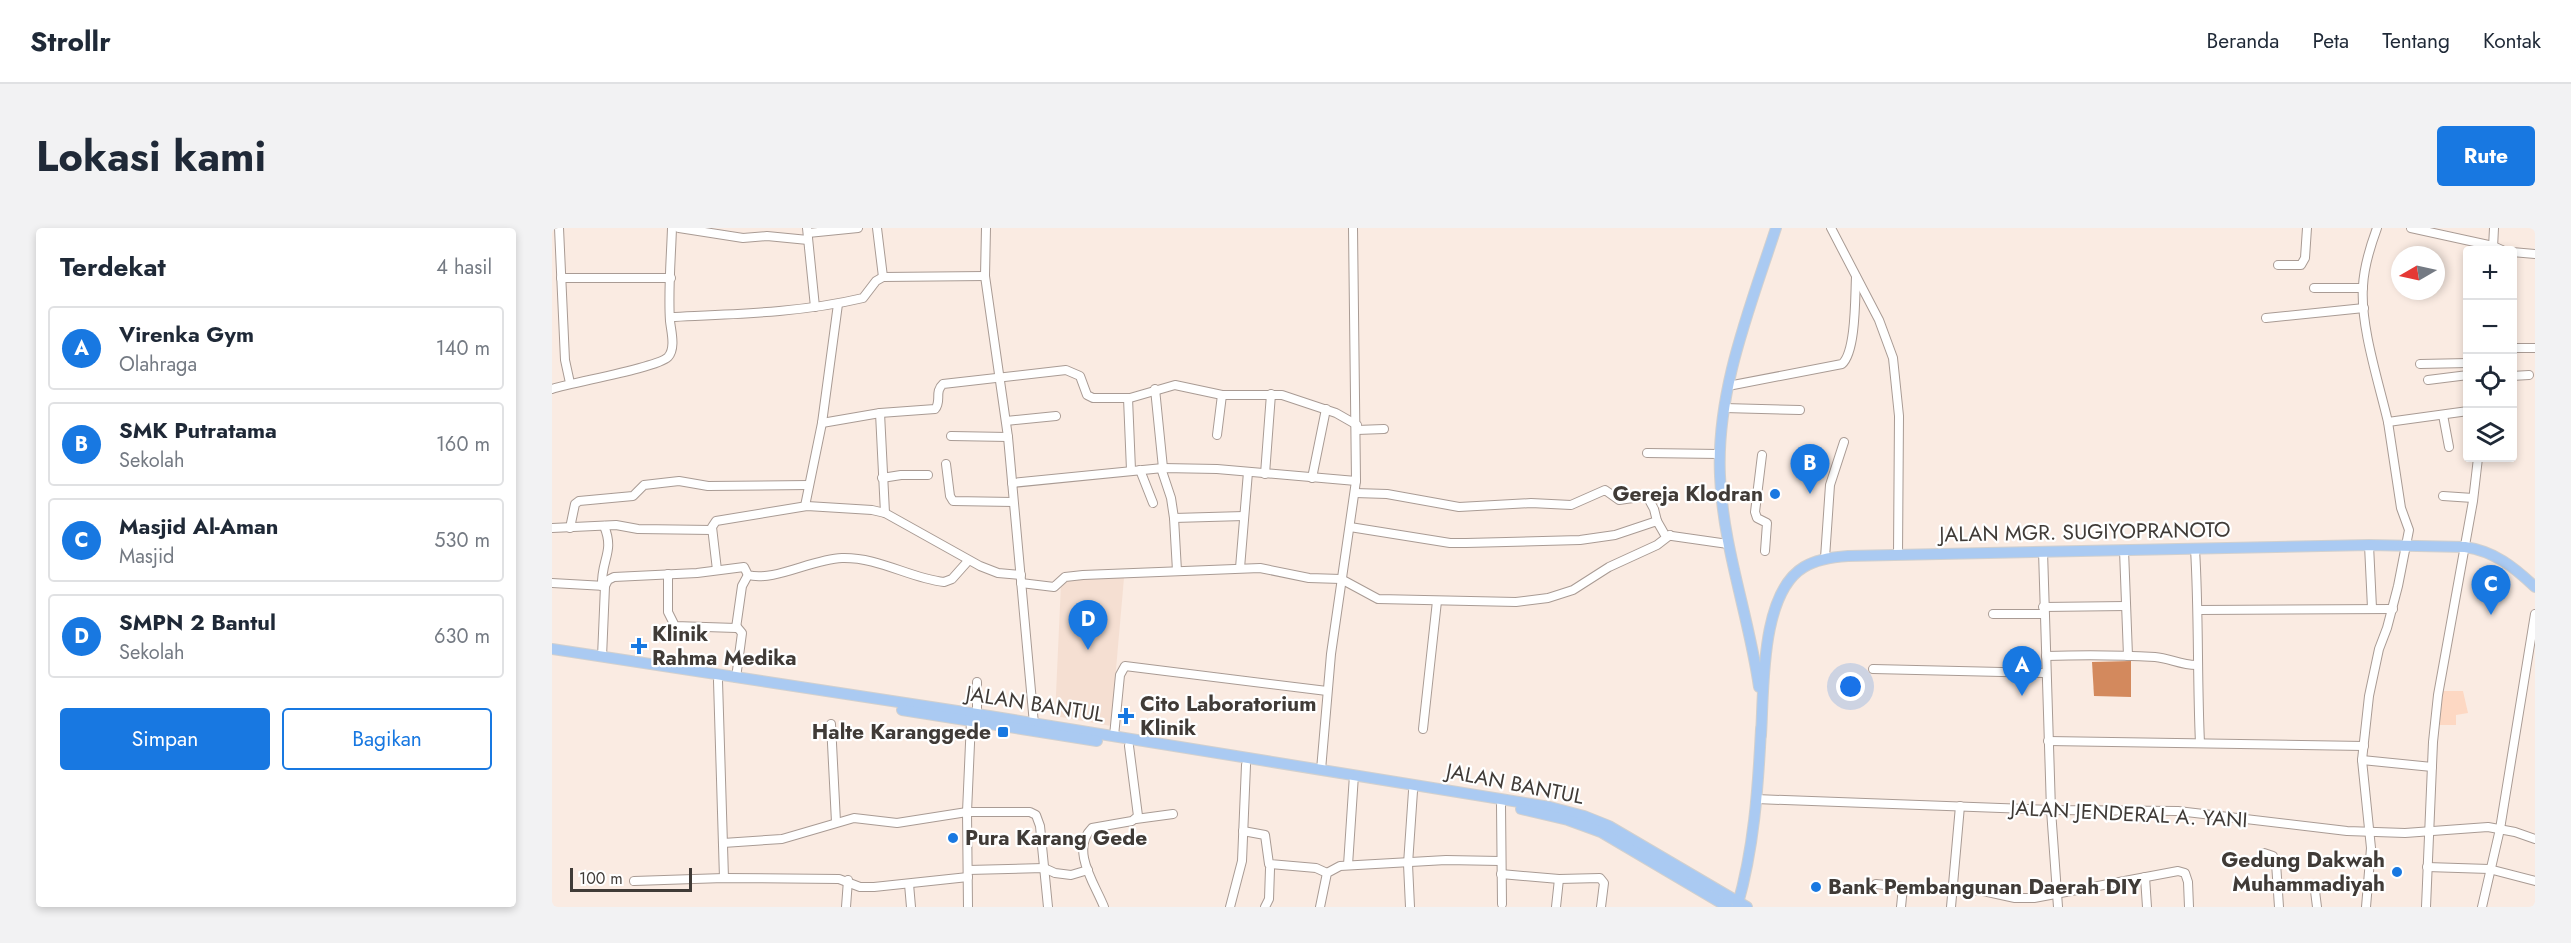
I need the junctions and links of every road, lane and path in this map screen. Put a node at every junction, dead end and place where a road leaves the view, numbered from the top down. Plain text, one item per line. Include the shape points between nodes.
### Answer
1 (559, 228) edge
2 (672, 228) edge
3 (679, 228) edge
4 (858, 228) edge
5 (877, 228) edge
6 (986, 228) edge
7 (1353, 228) edge
8 (1776, 228) edge
9 (1831, 228) edge
10 (2307, 228) edge
11 (2377, 228) edge
12 (2411, 228) edge
13 (2494, 228) edge
14 (2445, 232) edge
15 (808, 234) edge
16 (2487, 246) edge
17 (2493, 246) edge
18 (2517, 252) edge
19 (556, 253) edge
20 (2535, 254) edge
21 (2278, 265) dead end
22 (1856, 275) junction
23 (985, 276) junction
24 (883, 277) junction
25 (561, 278) junction
26 (671, 278) junction
27 (2314, 288) dead end
28 (2362, 288) junction
29 (838, 304) junction
30 (815, 307) junction
31 (2364, 308) junction
32 (670, 317) junction
33 (2266, 318) dead end
34 (2517, 348) edge
35 (2535, 348) edge
36 (2463, 363) edge
37 (2420, 364) dead end
38 (2529, 375) dead end
39 (2463, 376) edge
40 (2517, 376) edge
41 (1001, 378) junction
42 (2428, 380) dead end
43 (570, 383) junction
44 (1728, 386) junction
45 (552, 389) edge
46 (1155, 389) junction
47 (1271, 394) junction
48 (1222, 395) junction
49 (1128, 398) junction
50 (1724, 408) junction
51 (1326, 409) junction
52 (1800, 410) dead end
53 (2463, 412) edge
54 (880, 413) junction
55 (2443, 415) junction
56 (1056, 416) dead end
57 (1006, 421) junction
58 (2388, 422) junction
59 (822, 423) junction
60 (1357, 427) junction
61 (1384, 429) dead end
62 (951, 435) dead end
63 (1217, 435) dead end
64 (1008, 437) junction
65 (1844, 442) dead end
66 (2449, 447) dead end
67 (1647, 453) dead end
68 (1719, 454) junction
69 (1762, 455) dead end
70 (2478, 462) edge
71 (946, 464) dead end
72 (1162, 468) junction
73 (1136, 470) junction
74 (1248, 472) junction
75 (1265, 474) junction
76 (928, 475) dead end
77 (882, 478) junction
78 (1312, 478) junction
79 (1356, 481) junction
80 (1012, 483) junction
81 (809, 485) junction
82 (1355, 493) junction
83 (2443, 496) dead end
84 (2473, 498) junction
85 (1013, 502) junction
86 (1153, 503) dead end
87 (809, 507) junction
88 (885, 513) junction
89 (1244, 516) junction
90 (1174, 518) junction
91 (1658, 521) junction
92 (604, 526) junction
93 (1350, 527) junction
94 (552, 528) edge
95 (570, 528) junction
96 (712, 530) junction
97 (1670, 535) junction
98 (1728, 544) junction
99 (2369, 545) junction
100 (2406, 545) junction
101 (2465, 546) junction
102 (2195, 549) junction
103 (2124, 550) junction
104 (1765, 551) dead end
105 (2043, 551) junction
106 (1898, 555) junction
107 (1825, 558) junction
108 (968, 561) junction
109 (1240, 568) junction
110 (717, 570) junction
111 (1177, 571) junction
112 (668, 574) junction
113 (748, 575) junction
114 (1021, 579) junction
115 (1341, 579) junction
116 (552, 583) edge
117 (603, 586) junction
118 (2535, 587) edge
119 (1437, 601) junction
120 (2126, 606) junction
121 (2372, 608) junction
122 (2392, 609) junction
123 (2199, 610) junction
124 (2043, 611) junction
125 (1993, 614) dead end
126 (2535, 614) edge
127 (737, 627) junction
128 (552, 649) edge
129 (552, 655) edge
130 (2046, 656) junction
131 (602, 657) junction
132 (2128, 657) junction
133 (2196, 665) junction
134 (1873, 669) dead end
135 (2045, 673) junction
136 (736, 678) junction
137 (718, 681) junction
138 (977, 682) dead end
139 (1327, 691) junction
140 (974, 718) junction
141 (1034, 723) junction
142 (831, 724) dead end
143 (1423, 729) dead end
144 (1761, 735) junction
145 (1114, 736) junction
146 (2048, 741) junction
147 (2200, 743) junction
148 (1129, 746) junction
149 (2364, 746) junction
150 (2362, 760) junction
151 (1246, 765) junction
152 (2432, 767) junction
153 (1321, 770) junction
154 (1354, 778) junction
155 (1413, 791) junction
156 (1756, 799) junction
157 (1501, 805) junction
158 (1960, 806) junction
159 (2051, 810) junction
160 (967, 812) junction
161 (1173, 814) dead end
162 (1136, 819) junction
163 (836, 822) junction
164 (2500, 829) junction
165 (1243, 831) junction
166 (2369, 831) junction
167 (2430, 833) junction
168 (2535, 839) edge
169 (723, 843) junction
170 (2264, 853) dead end
171 (1500, 861) junction
172 (1408, 864) junction
173 (1348, 866) junction
174 (2427, 867) junction
175 (1044, 868) junction
176 (1270, 869) dead end
177 (2489, 869) junction
178 (1088, 870) junction
179 (968, 873) junction
180 (1327, 873) junction
181 (1501, 874) junction
182 (2145, 877) junction
183 (724, 878) junction
184 (1559, 879) junction
185 (848, 880) junction
186 (634, 881) dead end
187 (2535, 881) edge
188 (909, 884) junction
189 (1876, 884) dead end
190 (1953, 890) junction
191 (2315, 891) dead end
192 (2058, 895) junction
193 (1502, 904) dead end
194 (1741, 905) edge
195 (846, 907) edge
196 (911, 907) edge
197 (968, 907) edge
198 (1048, 907) edge
199 (1104, 907) edge
200 (1230, 907) edge
201 (1265, 907) edge
202 (1320, 907) edge
203 (1410, 907) edge
204 (1556, 907) edge
205 (1601, 907) edge
206 (1728, 907) edge
207 (1901, 907) edge
208 (1952, 907) edge
209 (2058, 907) edge
210 (2147, 907) edge
211 (2188, 907) edge
212 (2279, 907) edge
213 (2318, 907) edge
214 (2366, 907) edge
215 (2426, 907) edge
216 (2482, 907) edge

1 - 19 street
2 - 26 street
3 - 15 street via 743,238
4 - 15 street
5 - 24 street
6 - 23 street
7 - 60 street
8 - 44 main road
9 - 22 street
10 - 21 street via 2301,265
11 - 28 street
12 - 14 street
13 - 17 street
14 - 16 street
15 - 30 street
18 - 20 street
19 - 25 street
22 - 44 street via 1851,342 1842,364
22 - 106 street via 1884,332 1896,373
23 - 24 street
23 - 41 street
24 - 29 street via 864,298
25 - 26 street
25 - 43 street via 565,360
26 - 32 street
27 - 28 street
28 - 31 street
29 - 30 street
29 - 59 street
30 - 32 street
31 - 33 street
31 - 58 street
32 - 43 street via 672,350 662,361
34 - 35 street
36 - 37 street
38 - 40 street
39 - 42 street
41 - 49 street via 1066,370 1080,376 1089,397
41 - 54 street via 943,384 935,409
41 - 57 street
43 - 45 street
44 - 50 main road
46 - 48 street via 1175,385
46 - 49 street
46 - 72 street
47 - 48 street
47 - 51 street
47 - 75 street
48 - 63 street
49 - 73 street
50 - 52 street
50 - 68 main road
51 - 60 street
51 - 78 street
53 - 55 street
54 - 59 street
54 - 77 street
55 - 58 street
55 - 66 street
56 - 57 street
57 - 64 street
58 - 100 street via 2401,508 2409,530
59 - 81 street
60 - 61 street
60 - 79 street
62 - 64 street
64 - 80 street
65 - 107 street via 1830,485
67 - 68 street
68 - 98 main road
69 - 104 street via 1755,512 1757,518 1767,523
70 - 84 street
71 - 85 street via 954,501
72 - 73 street
72 - 74 street
72 - 90 street
73 - 80 street
73 - 86 street
74 - 75 street
74 - 89 street
75 - 78 street
76 - 77 street
77 - 88 street
78 - 79 street
79 - 82 street
80 - 85 street
81 - 87 street
81 - 95 street via 708,486 679,481 644,485 633,496 579,501
82 - 91 street via 1387,494 1459,507 1570,505 1605,490 1619,500 1647,496
82 - 93 street
83 - 84 street
84 - 101 street
85 - 114 street
87 - 88 street
87 - 96 street via 723,519 714,522
88 - 108 street
89 - 90 street
89 - 109 street
90 - 111 street
91 - 93 street via 1614,535 1580,540 1450,543
91 - 97 street via 1662,532
92 - 95 street
92 - 96 street
92 - 117 street via 610,544 601,571
93 - 115 street
94 - 95 street
96 - 110 street
97 - 98 street
97 - 119 street via 1561,595 1516,602
98 - 144 main road via 1758,676
99 - 100 main road, JALAN MGR. SUGIYOPRANOTO
99 - 102 main road, JALAN MGR. SUGIYOPRANOTO
99 - 121 street
100 - 101 main road, JALAN MGR. SUGIYOPRANOTO
100 - 122 street
101 - 118 main road, JALAN MGR. SUGIYOPRANOTO via 2500,558
101 - 152 street via 2438,695
102 - 103 main road, JALAN MGR. SUGIYOPRANOTO
102 - 123 street
103 - 105 main road, JALAN MGR. SUGIYOPRANOTO
103 - 120 street
105 - 106 main road, JALAN MGR. SUGIYOPRANOTO
105 - 124 street
106 - 107 main road, JALAN MGR. SUGIYOPRANOTO
107 - 144 main road, JALAN MGR. SUGIYOPRANOTO via 1794,575 1773,612
108 - 113 street via 944,582 888,565 845,558 765,577
108 - 114 street
109 - 111 street
109 - 115 street
110 - 112 street
110 - 113 street via 744,567
111 - 114 street via 1083,575 1062,578 1054,587
112 - 117 street via 615,576
112 - 127 street via 668,612 675,626
113 - 127 street via 742,586
114 - 141 street
115 - 119 street via 1378,599
115 - 139 street
116 - 117 street
117 - 131 street
119 - 143 street
120 - 124 street
120 - 132 street
121 - 122 street
121 - 123 street
122 - 149 street via 2373,670
123 - 133 street
124 - 125 street
124 - 130 street
126 - 164 street
127 - 136 street via 742,633
128 - 131 main road, JALAN BANTUL
129 - 137 main road, JALAN BANTUL
130 - 132 street
130 - 135 street
131 - 136 main road, JALAN BANTUL
132 - 133 street
133 - 147 street
134 - 135 street
135 - 146 street
136 - 140 main road, JALAN BANTUL
137 - 140 main road, JALAN BANTUL
137 - 169 street
138 - 140 street
139 - 145 street via 1125,666 1120,675
139 - 153 street
140 - 141 main road, JALAN BANTUL
140 - 148 main road, JALAN BANTUL
140 - 160 street
141 - 145 main road, JALAN BANTUL
142 - 163 street
144 - 156 main road
145 - 153 main road, JALAN BANTUL
146 - 147 street
146 - 159 street
147 - 149 street
148 - 151 main road, JALAN BANTUL
148 - 162 street via 1139,810
149 - 150 street
150 - 152 street
150 - 166 street
151 - 154 main road, JALAN BANTUL
151 - 165 street
152 - 167 street
153 - 154 main road, JALAN BANTUL
154 - 155 main road, JALAN BANTUL
154 - 173 street
154 - 194 main road, JALAN BANTUL via 1540,805 1584,816 1631,837
155 - 157 main road, JALAN BANTUL
155 - 172 street
156 - 158 street, JALAN JENDERAL A. YANI
156 - 194 main road
157 - 171 street
157 - 206 main road, JALAN BANTUL via 1550,815 1601,832
158 - 159 street, JALAN JENDERAL A. YANI
158 - 190 street
159 - 166 street, JALAN JENDERAL A. YANI via 2178,812
159 - 192 street
160 - 163 street via 897,823 865,819
160 - 175 street via 1034,813 1040,826
160 - 179 street
161 - 162 street
162 - 178 street via 1089,831 1083,848
163 - 169 street via 782,838
164 - 167 street, JALAN JENDERAL A. YANI via 2482,827
164 - 168 street, JALAN JENDERAL A. YANI
164 - 177 street
165 - 180 street via 1266,835 1269,864 1316,868
165 - 200 street via 1241,870
166 - 167 street, JALAN JENDERAL A. YANI
166 - 214 street
167 - 174 street
169 - 183 street
170 - 212 street via 2273,856 2276,863
171 - 172 street
171 - 181 street
172 - 173 street
172 - 203 street
173 - 180 street
174 - 177 street
174 - 215 street
175 - 178 street via 1071,875
175 - 179 street
175 - 198 street
176 - 201 street
177 - 187 street
177 - 216 street
178 - 199 street
179 - 188 street
179 - 197 street
180 - 202 street
181 - 184 street
181 - 193 street
182 - 192 street
182 - 210 street
182 - 211 street via 2184,872
183 - 185 street
183 - 186 street
184 - 204 street
184 - 205 street via 1603,879
185 - 188 street via 865,888
185 - 195 street
188 - 196 street
189 - 207 street via 1903,887
190 - 192 street via 2026,899
190 - 208 street
191 - 213 street
192 - 209 street

